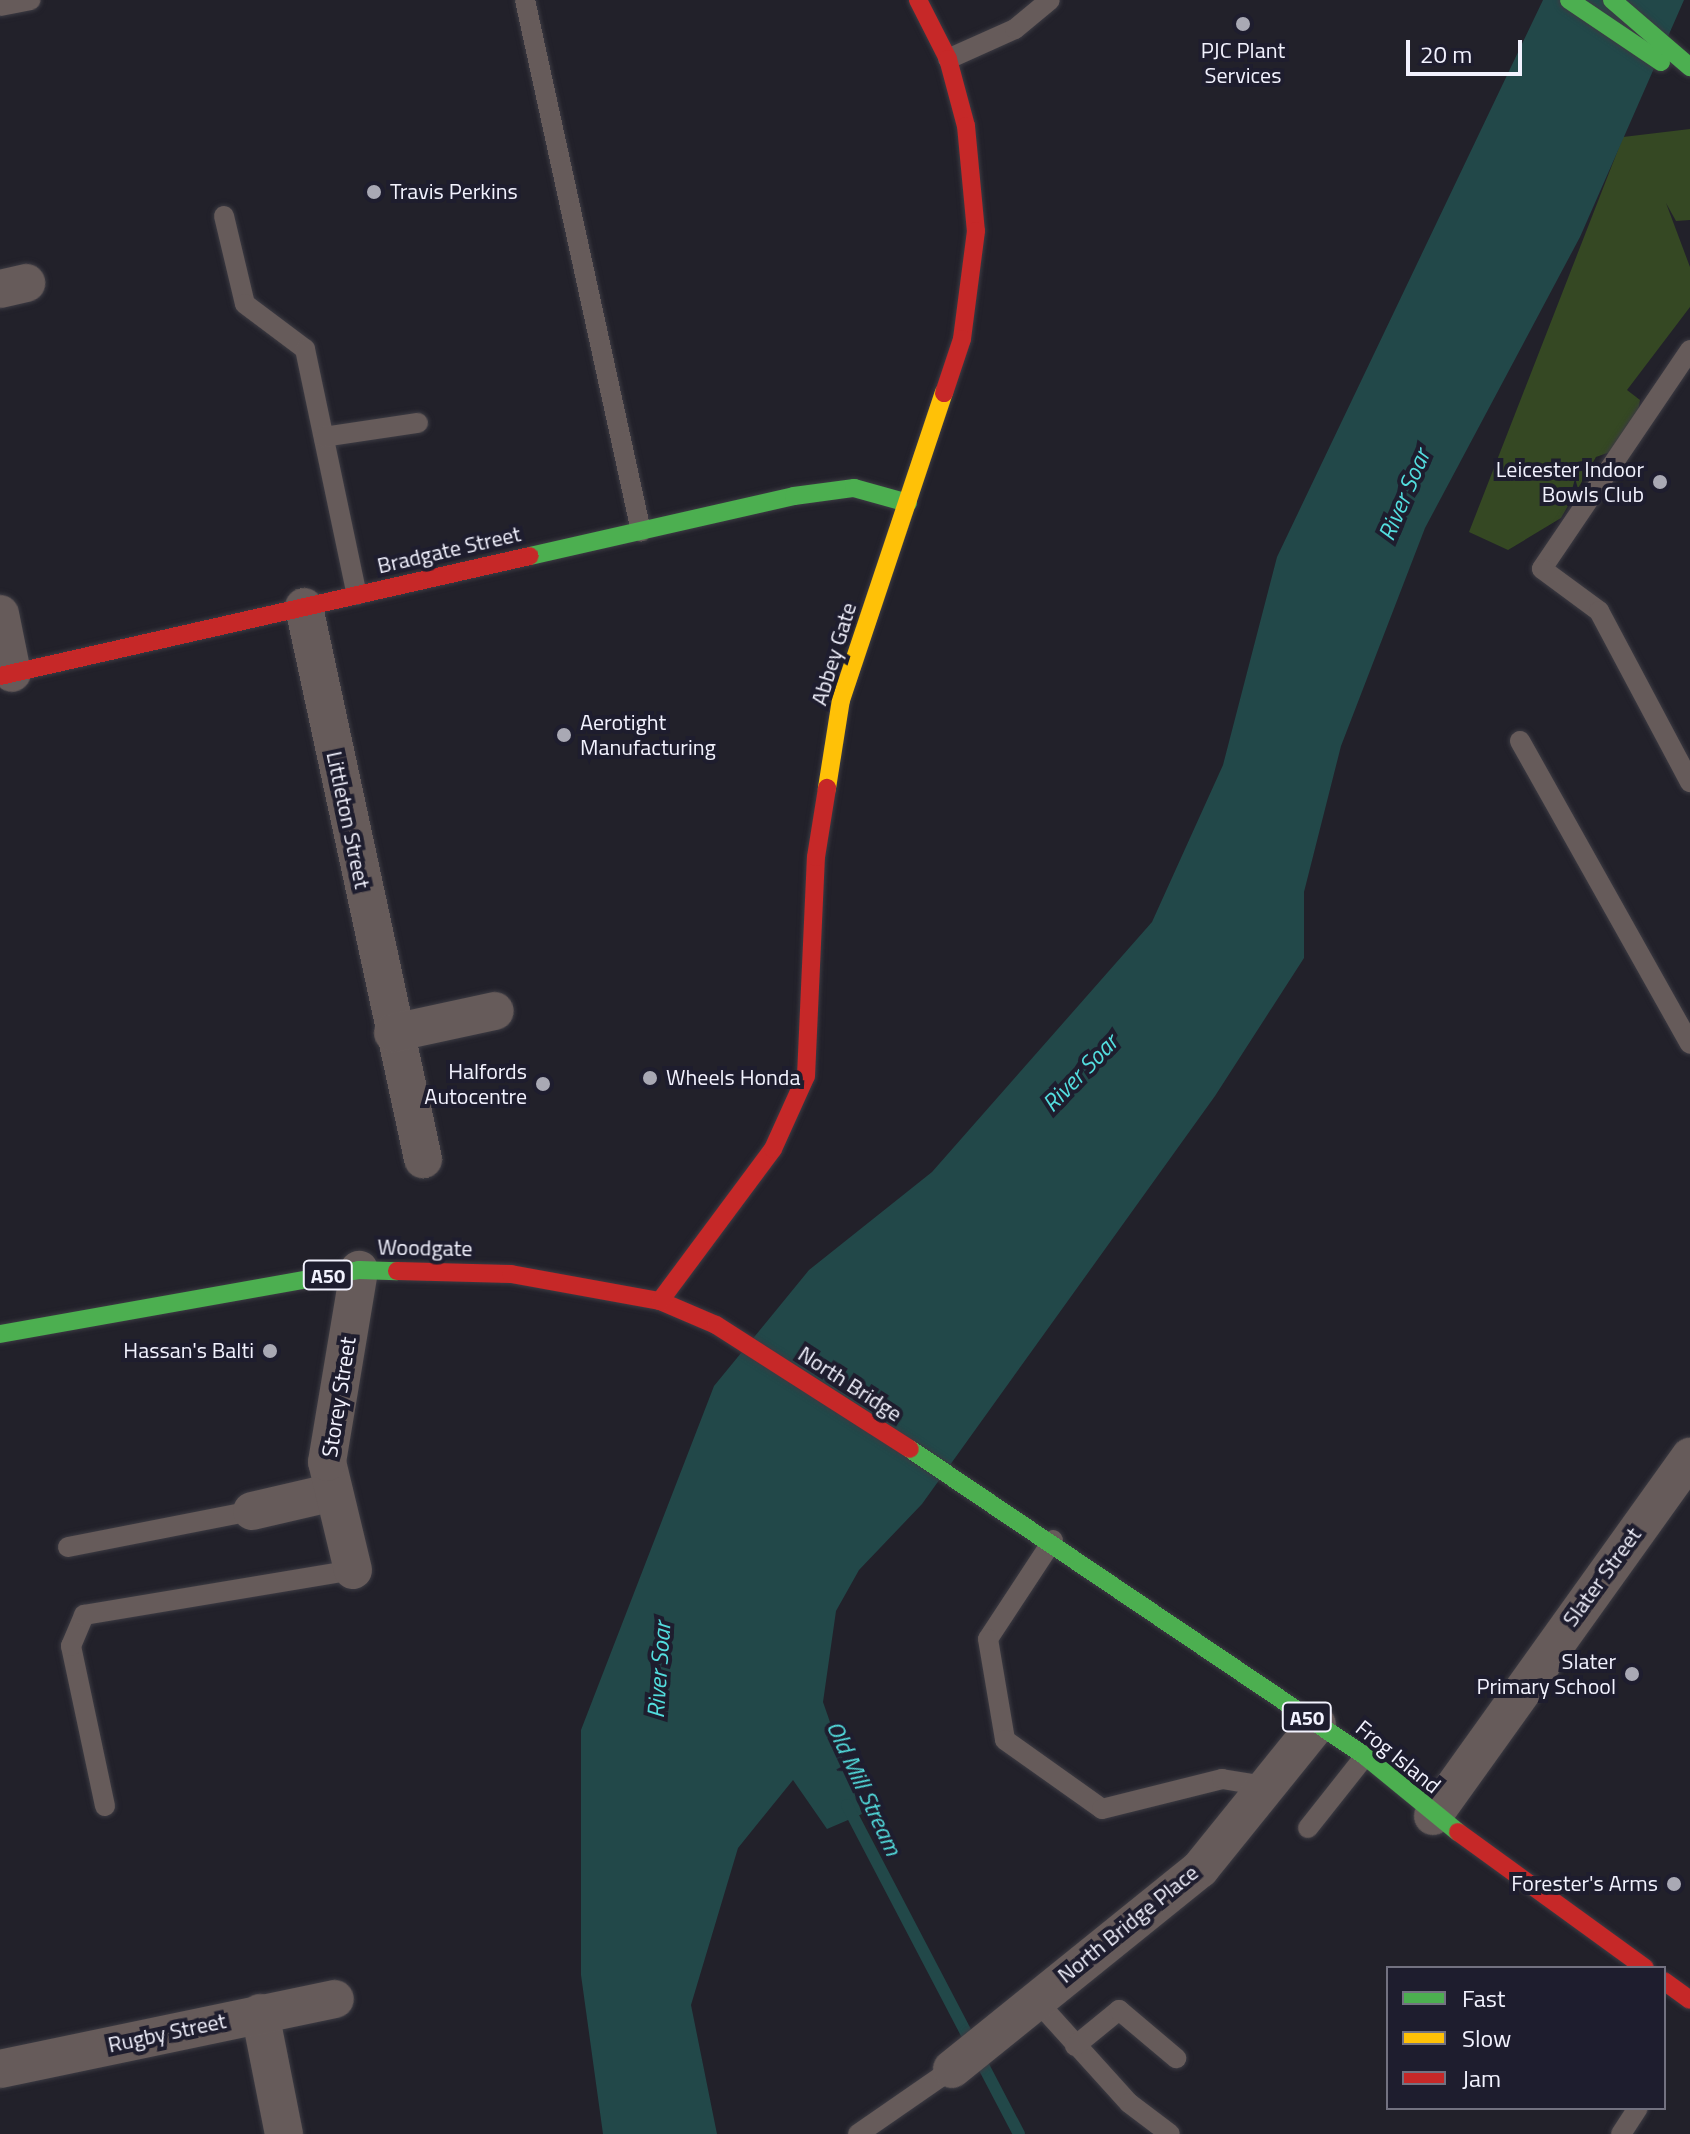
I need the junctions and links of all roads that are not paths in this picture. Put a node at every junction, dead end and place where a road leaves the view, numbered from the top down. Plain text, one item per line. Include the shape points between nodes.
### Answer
1 (30, 0) edge
2 (525, 0) edge
3 (918, 0) edge
4 (1050, 0) edge
5 (1569, 0) edge
6 (1612, 0) edge
7 (0, 6) edge
8 (948, 59) junction
9 (1690, 67) edge
10 (1690, 81) edge
11 (224, 216) dead end
12 (1690, 350) edge
13 (418, 423) dead end
14 (324, 437) junction
15 (908, 503) junction
16 (641, 531) junction
17 (357, 595) junction
18 (304, 607) junction
19 (0, 614) edge
20 (6, 674) edge
21 (1520, 741) dead end
22 (1690, 782) edge
23 (495, 1011) dead end
24 (393, 1033) junction
25 (1690, 1044) edge
26 (423, 1159) dead end
27 (359, 1270) junction
28 (660, 1301) junction
29 (0, 1334) edge
30 (1690, 1457) edge
31 (958, 1482) joint
32 (334, 1492) junction
33 (252, 1511) joint
34 (1053, 1540) junction
35 (68, 1547) dead end
36 (353, 1570) joint
37 (1317, 1724) junction
38 (1365, 1756) junction
39 (1265, 1786) junction
40 (105, 1806) dead end
41 (1433, 1816) junction
42 (1308, 1828) dead end
43 (1642, 1966) edge
44 (1666, 1982) edge
45 (335, 1999) dead end
46 (1035, 1999) junction
47 (1690, 2000) edge
48 (260, 2013) junction
49 (1075, 2046) junction
50 (1176, 2058) dead end
51 (964, 2059) joint
52 (0, 2069) edge
53 (1637, 2110) edge
54 (284, 2134) edge
55 (858, 2134) edge
56 (1170, 2134) edge
57 (1621, 2134) edge

1 - 7 lane
2 - 16 lane
3 - 8 street, Abbey Gate
4 - 8 lane via 1015,29
5 - 10 street
6 - 9 street
8 - 15 street, Abbey Gate via 966,126 976,231 962,339
11 - 14 lane via 245,304 305,349
12 - 22 lane via 1542,569 1599,611
13 - 14 lane
14 - 17 lane
15 - 16 street, Bradgate Street via 854,488
15 - 28 street, Abbey Gate via 841,700 816,857 806,1076 773,1149
16 - 17 street, Bradgate Street
17 - 18 street, Bradgate Street
18 - 20 street, Bradgate Street
18 - 24 street, Littleton Street
19 - 20 street
21 - 25 lane
23 - 24 street
24 - 26 street, Littleton Street
27 - 28 street, Woodgate / A50 via 511,1274
27 - 29 street, Woodgate / A50
27 - 32 street, Storey Street via 327,1462
28 - 31 street, North Bridge / A50 via 716,1325
30 - 41 street, Slater Street
31 - 34 street, Frog Island / A50
32 - 33 street
32 - 36 street, Storey Street
33 - 35 lane
34 - 37 street, Frog Island / A50
34 - 39 lane via 988,1639 1005,1740 1102,1809 1222,1779
36 - 40 lane via 84,1615 71,1646
37 - 38 street, Frog Island / A50
37 - 39 street, North Bridge Place
38 - 41 street, Frog Island / A50
38 - 42 lane
39 - 46 street, North Bridge Place via 1200,1869
41 - 43 street, Frog Island / A50
44 - 47 street
45 - 48 street, Rugby Street
46 - 49 lane
46 - 51 street, North Bridge Place
48 - 52 street, Rugby Street
48 - 54 street
49 - 50 lane via 1119,2010
49 - 56 lane
51 - 55 lane
53 - 57 lane

